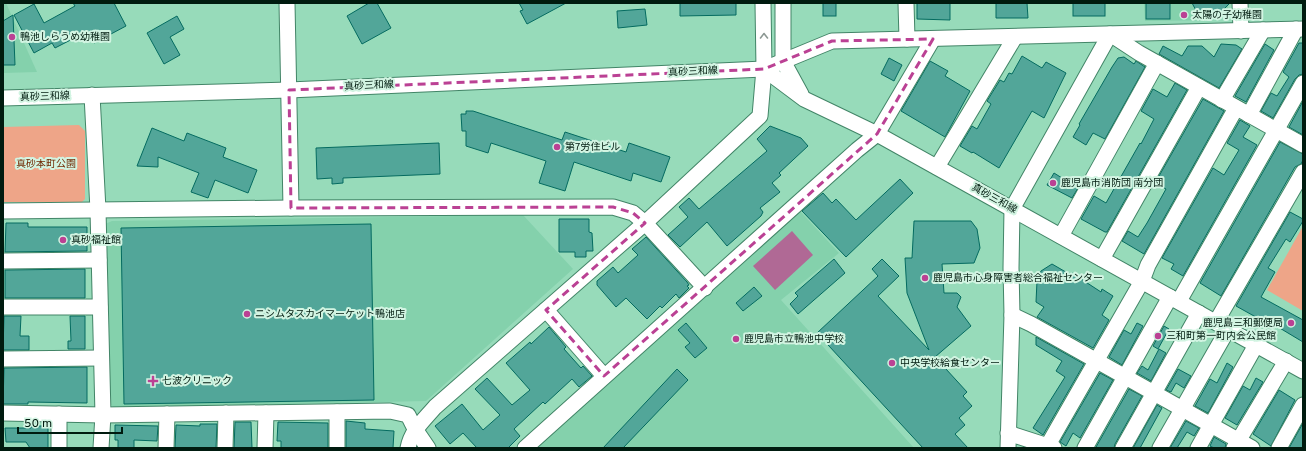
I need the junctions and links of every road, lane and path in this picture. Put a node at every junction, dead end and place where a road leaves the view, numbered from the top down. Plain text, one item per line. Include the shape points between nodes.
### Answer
1 (287, 3) edge
2 (763, 3) edge
3 (783, 3) edge
4 (906, 3) edge
5 (1240, 3) edge
6 (1300, 29) edge
7 (1263, 30) junction
8 (1241, 31) junction
9 (1110, 34) junction
10 (1015, 37) junction
11 (933, 39) junction
12 (907, 40) junction
13 (783, 61) junction
14 (1157, 63) junction
15 (764, 69) junction
16 (1303, 83) edge
17 (1199, 87) junction
18 (289, 90) junction
19 (92, 95) junction
20 (3, 98) edge
21 (804, 99) junction
22 (1222, 100) junction
23 (1242, 111) junction
24 (1276, 129) junction
25 (877, 134) junction
26 (1303, 145) edge
27 (937, 166) junction
28 (1303, 172) edge
29 (291, 208) junction
30 (1012, 209) junction
31 (98, 210) junction
32 (3, 211) edge
33 (645, 223) junction
34 (1061, 236) junction
35 (1102, 258) junction
36 (99, 260) junction
37 (3, 261) edge
38 (1142, 281) junction
39 (705, 288) junction
40 (1175, 299) junction
41 (100, 307) junction
42 (3, 308) edge
43 (546, 310) junction
44 (1199, 313) junction
45 (1012, 316) junction
46 (1222, 325) junction
47 (1256, 344) junction
48 (101, 358) junction
49 (3, 359) edge
50 (1097, 361) junction
51 (1286, 361) junction
52 (1303, 370) edge
53 (604, 376) junction
54 (1126, 377) junction
55 (1154, 393) junction
56 (1303, 405) edge
57 (1182, 408) junction
58 (337, 412) junction
59 (3, 413) edge
60 (226, 413) junction
61 (266, 413) junction
62 (59, 414) junction
63 (167, 414) junction
64 (103, 415) junction
65 (1211, 425) junction
66 (415, 430) junction
67 (1008, 433) junction
68 (1242, 446) edge
69 (1051, 447) edge
70 (59, 448) edge
71 (101, 448) edge
72 (166, 448) edge
73 (225, 448) edge
74 (265, 448) edge
75 (337, 448) edge
76 (408, 448) edge
77 (428, 448) edge
78 (525, 448) edge
79 (1008, 448) edge
80 (1085, 448) edge
81 (1123, 448) edge
82 (1160, 448) edge
83 (1198, 448) edge
84 (1279, 448) edge

1 - 18 street
15 -> 2 street
3 - 13 street
4 - 12 street
5 - 8 street
6 - 7 street
6 - 23 street
7 - 8 street
7 - 22 street
8 - 9 street
9 - 10 street
9 - 14 street
9 - 30 street
10 - 11 street
10 - 27 street
11 - 12 street
11 - 25 street
12 - 13 street via 832,41
13 - 15 street
13 - 21 street
14 - 17 street
14 - 34 street
15 - 18 street, 真砂三和線
15 - 21 street, 真砂三和線
15 - 33 street via 760,116
16 - 24 street
17 - 22 street
17 - 35 street
18 - 19 street, 真砂三和線
18 - 29 street
19 - 20 street, 真砂三和線
19 - 31 street
21 - 25 street, 真砂三和線
22 - 23 street
23 - 24 street
23 - 38 street via 1148,265
24 - 26 street
24 - 40 street
25 - 27 street, 真砂三和線
25 - 39 street via 856,150
27 - 30 street, 真砂三和線
28 - 46 street
29 - 31 street
29 - 33 street via 613,207 633,213
30 - 34 street, 真砂三和線
30 - 45 street
31 - 32 street
31 - 36 street
33 - 39 street
33 - 43 street
34 - 35 street, 真砂三和線
35 - 38 street, 真砂三和線
36 - 37 street
36 - 41 street
38 - 40 street, 真砂三和線
38 - 50 street
39 - 53 street
40 - 44 street, 真砂三和線
40 - 54 street
41 - 42 street
41 - 48 street
43 - 53 street
43 - 66 street via 435,407
44 - 46 street, 真砂三和線
44 - 55 street
45 - 50 street
45 - 67 street
46 - 47 street, 真砂三和線
46 - 57 street
47 - 51 street, 真砂三和線
47 - 65 street
48 - 49 street
48 - 64 street
50 - 54 street
50 - 69 street
51 - 52 street, 真砂三和線
51 - 68 street
53 - 78 street
54 - 55 street
54 - 80 street
55 - 57 street
55 - 81 street
56 - 84 street
57 - 65 street
57 - 82 street
58 - 61 street
58 - 66 street via 390,411 408,415
58 - 75 street
59 - 62 street
60 - 61 street
60 - 63 street
60 - 73 street
61 - 74 street
62 - 64 street
62 - 70 street
63 - 64 street
63 - 72 street
64 - 71 street
65 - 68 street
65 - 83 street
66 - 76 street
66 - 77 street
67 - 69 street
67 - 79 street

